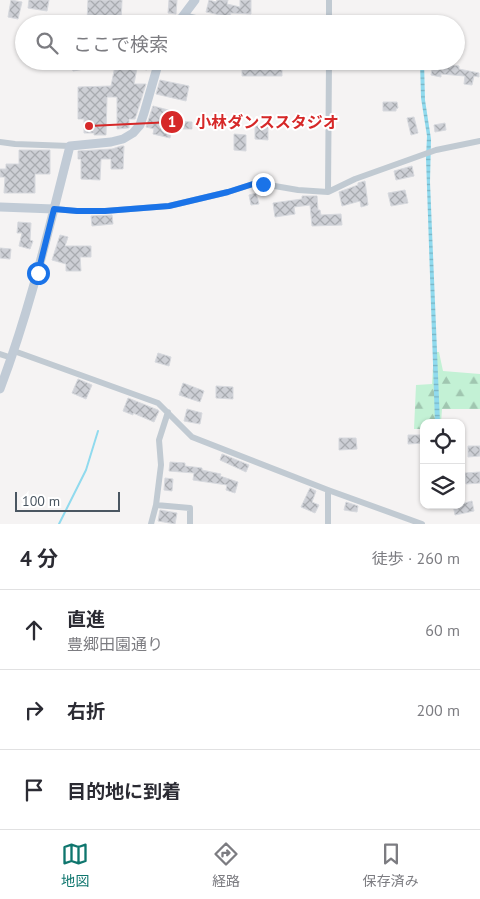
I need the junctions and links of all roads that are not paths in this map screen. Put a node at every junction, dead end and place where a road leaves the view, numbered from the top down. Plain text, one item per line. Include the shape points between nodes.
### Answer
1 (195, 0) edge
2 (329, 0) edge
3 (185, 13) edge
4 (329, 15) edge
5 (156, 70) edge
6 (328, 70) edge
7 (480, 141) edge
8 (0, 142) edge
9 (70, 146) junction
10 (328, 192) junction
11 (0, 207) edge
12 (54, 209) junction
13 (0, 354) edge
14 (13, 354) junction
15 (0, 389) edge
16 (168, 412) junction
17 (328, 490) junction
18 (156, 505) junction
19 (151, 524) edge
20 (190, 524) edge
21 (328, 524) edge
22 (422, 524) edge

1 - 3 main road
2 - 4 street
5 - 9 main road via 140,125 133,133 111,142
6 - 10 street
7 - 10 street via 436,150
8 - 9 street
9 - 12 main road
10 - 12 street via 253,184 169,206 105,211
11 - 12 main road
12 - 14 main road
13 - 14 street
14 - 15 main road
14 - 16 street via 158,403
16 - 17 street via 192,437
16 - 18 street via 159,440 161,465
17 - 21 street
17 - 22 street
18 - 19 street
18 - 20 street via 190,508

